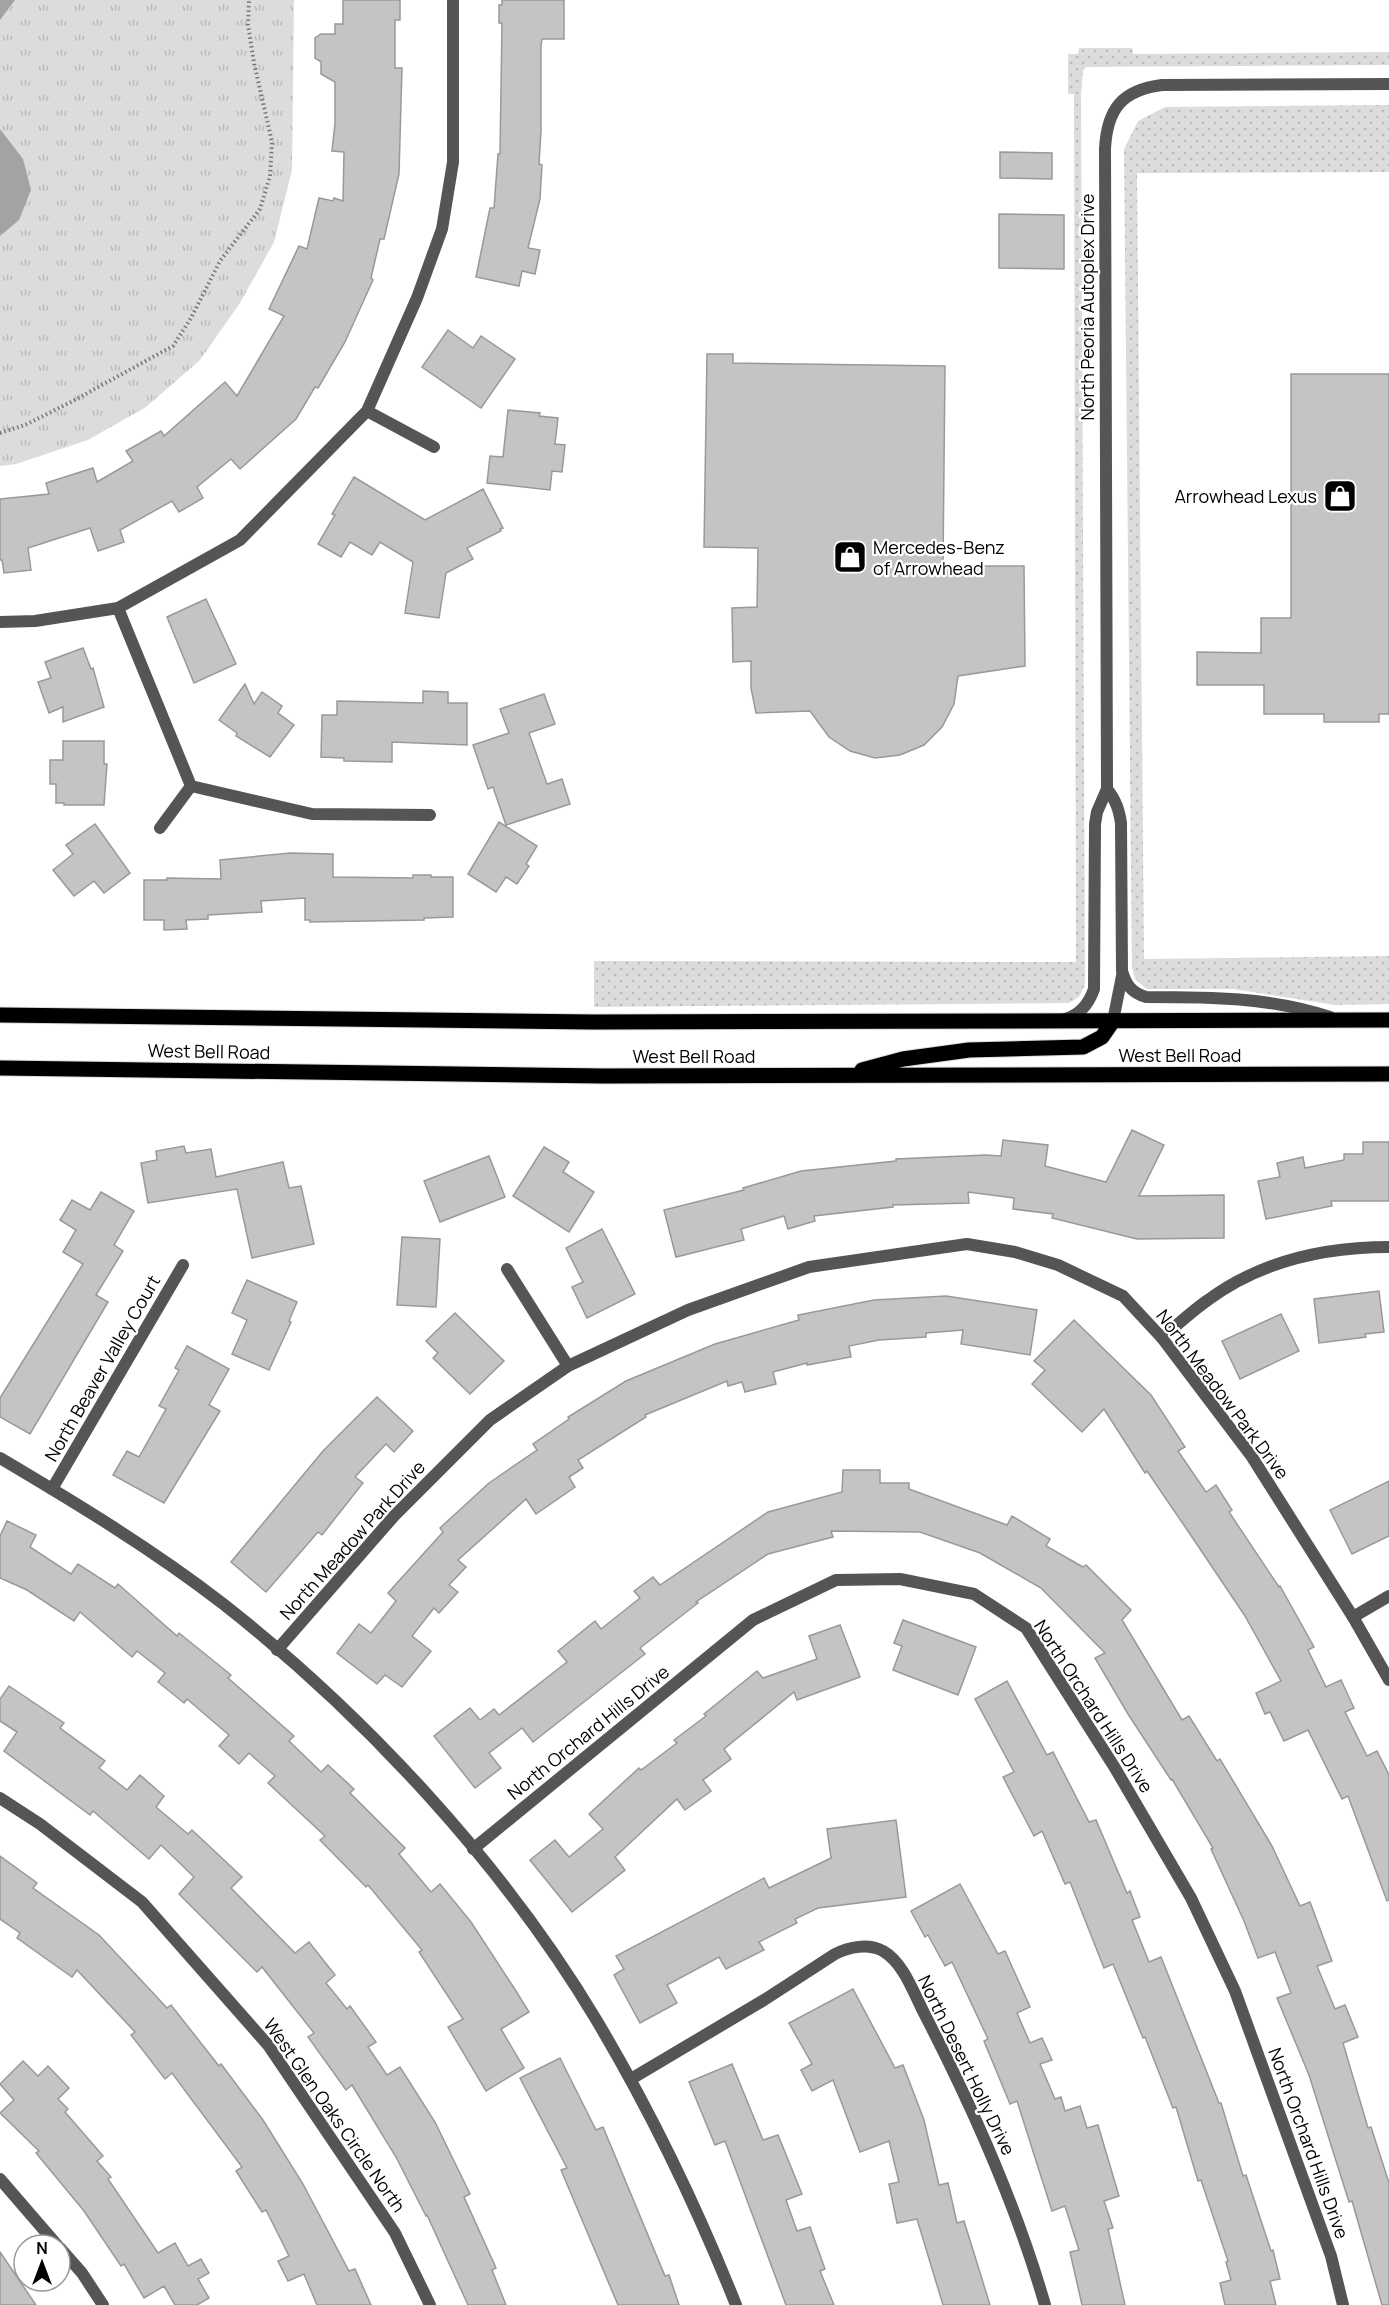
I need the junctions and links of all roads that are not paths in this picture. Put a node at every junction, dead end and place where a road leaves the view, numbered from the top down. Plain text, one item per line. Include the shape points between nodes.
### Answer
1 (453, 0) edge
2 (1389, 84) edge
3 (367, 411) junction
4 (434, 447) dead end
5 (118, 608) junction
6 (0, 622) edge
7 (191, 786) junction
8 (1107, 789) junction
9 (430, 815) dead end
10 (160, 828) dead end
11 (1122, 971) junction
12 (0, 1015) edge
13 (1389, 1020) edge
14 (1113, 1021) junction
15 (1341, 1021) junction
16 (1056, 1022) junction
17 (0, 1068) edge
18 (847, 1074) junction
19 (1389, 1074) edge
20 (1389, 1246) edge
21 (183, 1265) dead end
22 (507, 1269) dead end
23 (1162, 1338) junction
24 (568, 1366) junction
25 (0, 1458) edge
26 (52, 1489) junction
27 (1389, 1596) edge
28 (1353, 1617) junction
29 (278, 1650) junction
30 (1389, 1680) edge
31 (0, 1798) edge
32 (473, 1849) junction
33 (631, 2079) junction
34 (0, 2179) edge
35 (47, 2233) edge
36 (72, 2262) edge
37 (103, 2305) edge
38 (430, 2305) edge
39 (736, 2305) edge
40 (1045, 2305) edge
41 (1343, 2305) edge

1 - 3 street via 453,162 442,229 417,298
2 - 8 street, North Peoria Autoplex Drive via 1162,85 1131,94 1110,115 1105,149
3 - 4 street
3 - 5 street via 240,540
5 - 6 street via 35,621
5 - 7 street
7 - 9 street via 312,814
7 - 10 street
8 - 11 street, North Peoria Autoplex Drive via 1117,805 1121,824
8 - 16 street, North Peoria Autoplex Drive via 1095,824 1094,989 1084,1008
11 - 14 street, North Peoria Autoplex Drive
11 - 15 street via 1130,989 1146,997 1251,999 1313,1011
12 - 16 main road, West Bell Road via 593,1022
13 - 15 main road, West Bell Road
14 - 15 main road, West Bell Road
14 - 16 main road, West Bell Road
14 - 18 main road via 1102,1037 1083,1047 934,1054
17 - 18 main road, West Bell Road via 604,1076
18 - 19 main road, West Bell Road
20 - 23 street via 1337,1249 1280,1262 1229,1286
21 - 26 street, North Beaver Valley Court
22 - 24 street
23 - 24 street, North Meadow Park Drive via 1123,1296 1058,1264 967,1244 809,1268 687,1310
23 - 28 street, North Meadow Park Drive via 1252,1457
24 - 29 street, North Meadow Park Drive via 490,1420 394,1515
25 - 26 street
26 - 29 street via 168,1563
27 - 28 street
28 - 30 street, North Meadow Park Drive
29 - 32 street via 382,1748
31 - 38 street, West Glen Oaks Circle North via 142,1902 268,2044 394,2233
32 - 33 street via 556,1958
32 - 41 street, North Orchard Hills Drive via 753,1620 836,1580 900,1579 974,1594 1026,1628 1191,1898 1235,1991 1331,2256
33 - 39 street via 686,2188
33 - 40 street, North Desert Holly Drive via 844,1949 870,1947 882,1951 901,1969 946,2056 1011,2200
34 - 35 street
36 - 37 street

